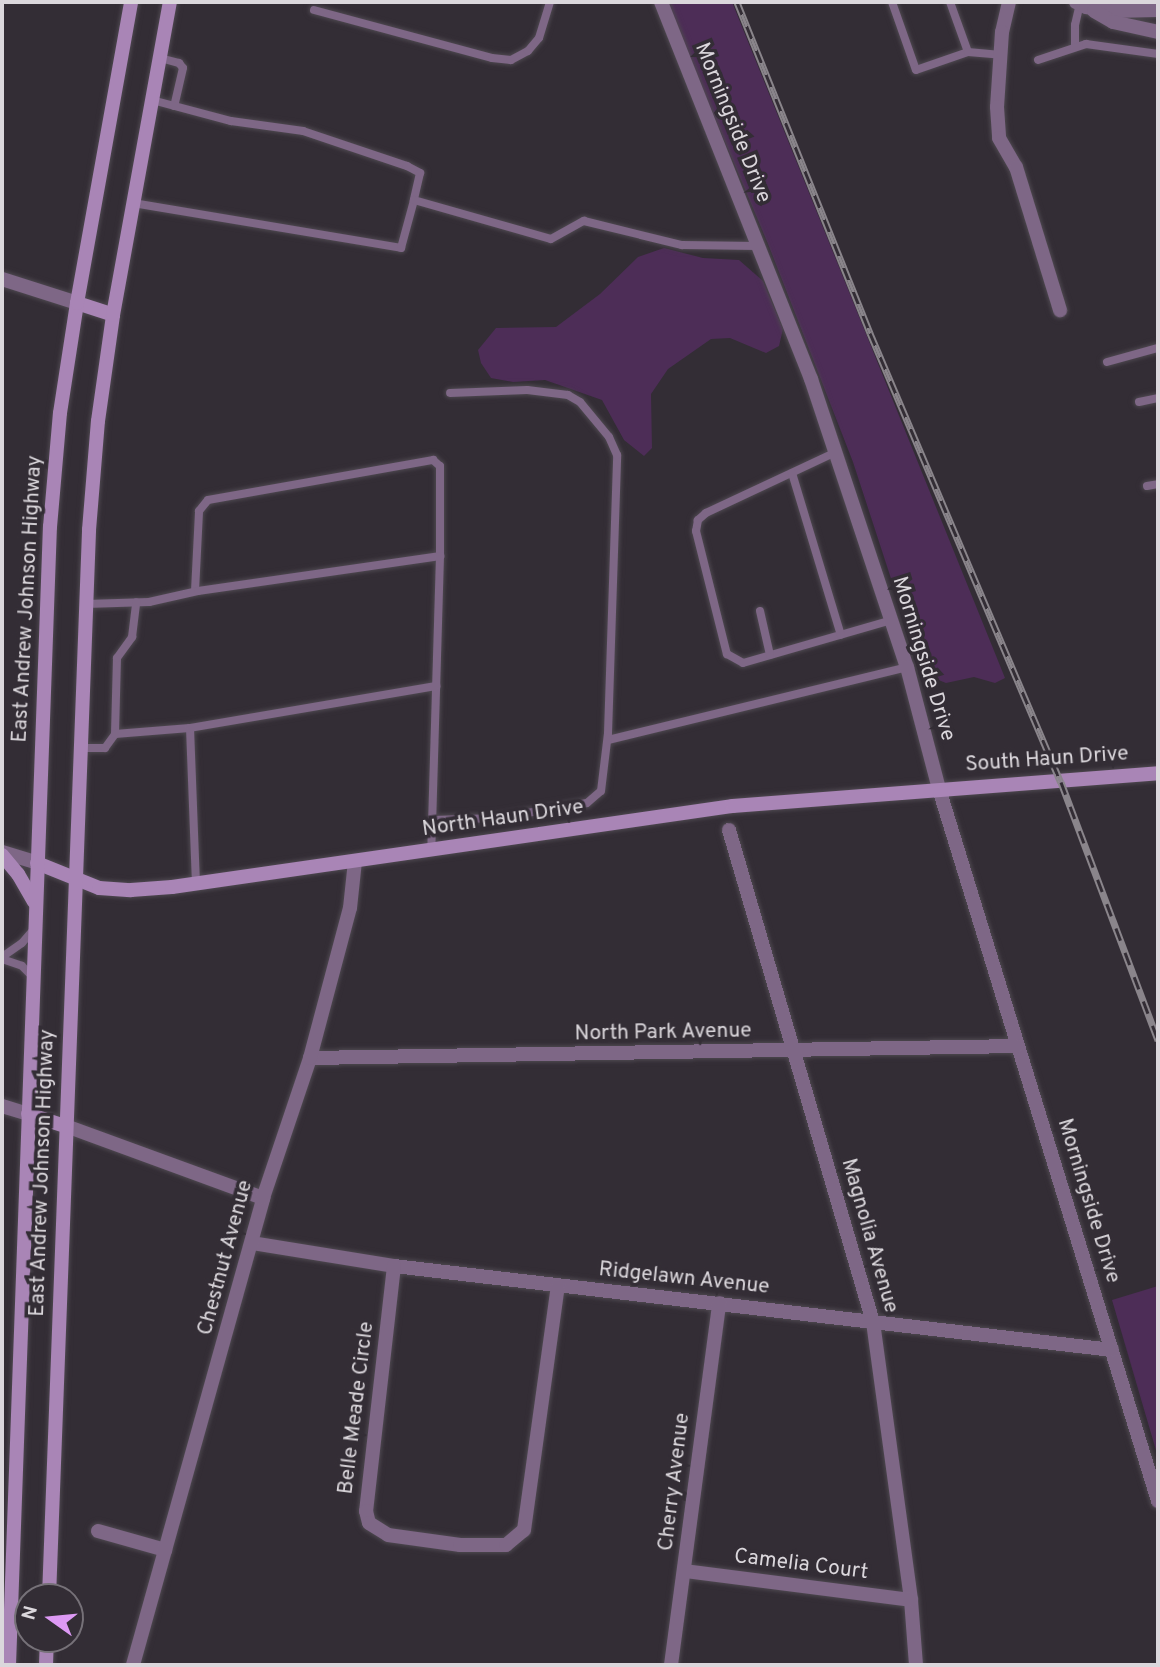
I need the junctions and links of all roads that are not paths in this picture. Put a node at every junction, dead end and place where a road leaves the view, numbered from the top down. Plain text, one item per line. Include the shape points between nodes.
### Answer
1 (131, 2) edge
2 (170, 2) edge
3 (550, 2) edge
4 (661, 2) edge
5 (892, 2) edge
6 (950, 2) edge
7 (1009, 2) edge
8 (1081, 4) edge
9 (314, 10) dead end
10 (1158, 10) edge
11 (1158, 32) edge
12 (1075, 46) junction
13 (968, 52) junction
14 (1158, 54) edge
15 (1001, 55) junction
16 (160, 58) junction
17 (1038, 60) dead end
18 (152, 100) junction
19 (174, 106) junction
20 (414, 200) junction
21 (133, 203) junction
22 (758, 246) junction
23 (2, 279) edge
24 (76, 303) junction
25 (1060, 310) dead end
26 (113, 315) junction
27 (1158, 348) edge
28 (1107, 362) dead end
29 (450, 393) dead end
30 (1158, 398) edge
31 (1139, 402) dead end
32 (836, 452) junction
33 (792, 473) junction
34 (1158, 484) edge
35 (1147, 486) dead end
36 (440, 556) junction
37 (195, 592) junction
38 (136, 602) junction
39 (86, 604) junction
40 (760, 611) dead end
41 (892, 620) junction
42 (841, 635) junction
43 (770, 655) junction
44 (907, 667) junction
45 (436, 686) junction
46 (190, 728) junction
47 (115, 734) junction
48 (608, 740) junction
49 (80, 748) junction
50 (1158, 773) edge
51 (939, 789) junction
52 (432, 820) junction
53 (729, 830) dead end
54 (431, 851) junction
55 (2, 853) edge
56 (355, 862) junction
57 (37, 863) junction
58 (74, 878) junction
59 (196, 884) junction
60 (36, 905) junction
61 (35, 928) junction
62 (2, 958) edge
63 (33, 978) junction
64 (1017, 1046) junction
65 (795, 1052) junction
66 (310, 1058) junction
67 (2, 1106) edge
68 (28, 1114) junction
69 (66, 1126) junction
70 (263, 1198) junction
71 (252, 1244) junction
72 (394, 1266) junction
73 (558, 1286) junction
74 (719, 1303) junction
75 (873, 1322) junction
76 (1112, 1350) junction
77 (1158, 1501) edge
78 (98, 1531) dead end
79 (165, 1550) junction
80 (685, 1571) junction
81 (50, 1583) edge
82 (911, 1600) junction
83 (9, 1665) edge
84 (133, 1665) edge
85 (671, 1665) edge
86 (916, 1665) edge

1 - 24 main road, East Andrew Johnson Highway
2 - 16 main road, East Andrew Johnson Highway
3 - 9 lane via 540,38 511,60
4 - 22 street, Morningside Drive
5 - 13 lane via 916,70
6 - 13 lane
7 - 15 street
8 - 10 street via 1112,11
8 - 11 street via 1113,22
8 - 12 lane
12 - 14 lane via 1094,44
12 - 17 lane
13 - 15 lane
15 - 25 street via 999,138 1016,167
16 - 18 main road, East Andrew Johnson Highway
16 - 19 lane via 183,68
18 - 19 lane
18 - 21 main road, East Andrew Johnson Highway
19 - 20 lane via 231,121 303,131 407,166 421,173
20 - 21 lane via 401,248
20 - 22 lane via 551,239 584,221 682,245
21 - 26 main road, East Andrew Johnson Highway
22 - 32 street, Morningside Drive
23 - 24 street
24 - 26 main road
24 - 57 main road, East Andrew Johnson Highway via 50,527
26 - 39 main road, East Andrew Johnson Highway via 98,421
27 - 28 lane
29 - 48 lane via 527,390 568,395 580,402 610,437 617,455
30 - 31 lane
32 - 33 lane
32 - 41 street, Morningside Drive
33 - 42 lane
33 - 43 lane via 706,513 698,520 696,531 727,654 743,663
34 - 35 lane
36 - 37 lane
36 - 37 lane via 440,466 433,460 202,504
36 - 45 lane
37 - 38 lane
38 - 39 lane
38 - 47 lane via 132,637 117,658
39 - 49 main road, East Andrew Johnson Highway
40 - 43 lane
41 - 42 lane
41 - 44 street, Morningside Drive
42 - 43 lane
44 - 48 lane
44 - 51 street, Morningside Drive
45 - 46 lane
45 - 52 lane
46 - 47 lane
46 - 59 lane
47 - 49 lane via 105,748
48 - 52 lane via 601,791 587,803 496,818
49 - 58 main road, East Andrew Johnson Highway
50 - 51 main road, South Haun Drive
51 - 54 main road, North Haun Drive via 733,806
51 - 64 street, Morningside Drive
52 - 54 lane
53 - 65 street, Magnolia Avenue
54 - 56 main road, North Haun Drive
55 - 57 street
55 - 60 main road
56 - 59 main road, North Haun Drive
56 - 66 street, Chestnut Avenue via 350,908
57 - 58 main road, North Haun Drive
57 - 60 main road, East Andrew Johnson Highway
58 - 59 main road, North Haun Drive via 99,888 131,890
58 - 69 main road, East Andrew Johnson Highway
60 - 61 main road, East Andrew Johnson Highway
61 - 62 lane
61 - 63 main road, East Andrew Johnson Highway
62 - 63 lane via 22,966
63 - 68 main road, East Andrew Johnson Highway
64 - 65 street, North Park Avenue
64 - 76 street, Morningside Drive
65 - 66 street, North Park Avenue
65 - 75 street, Magnolia Avenue
66 - 70 street, Chestnut Avenue
67 - 68 street
68 - 69 main road
68 - 83 main road, East Andrew Johnson Highway
69 - 70 street
69 - 81 main road, East Andrew Johnson Highway
70 - 71 street, Chestnut Avenue
71 - 72 street, Ridgelawn Avenue
71 - 79 street, Chestnut Avenue
72 - 73 street, Ridgelawn Avenue
72 - 73 street, Belle Meade Circle via 366,1511 369,1523 388,1535 460,1545 506,1545 523,1530
73 - 74 street, Ridgelawn Avenue
74 - 75 street, Ridgelawn Avenue
74 - 80 street, Cherry Avenue
75 - 76 street, Ridgelawn Avenue
75 - 82 street, Magnolia Avenue
76 - 77 street, Morningside Drive
78 - 79 street
79 - 84 street, Chestnut Avenue
80 - 82 street, Camelia Court
80 - 85 street, Cherry Avenue
82 - 86 street, Magnolia Avenue

